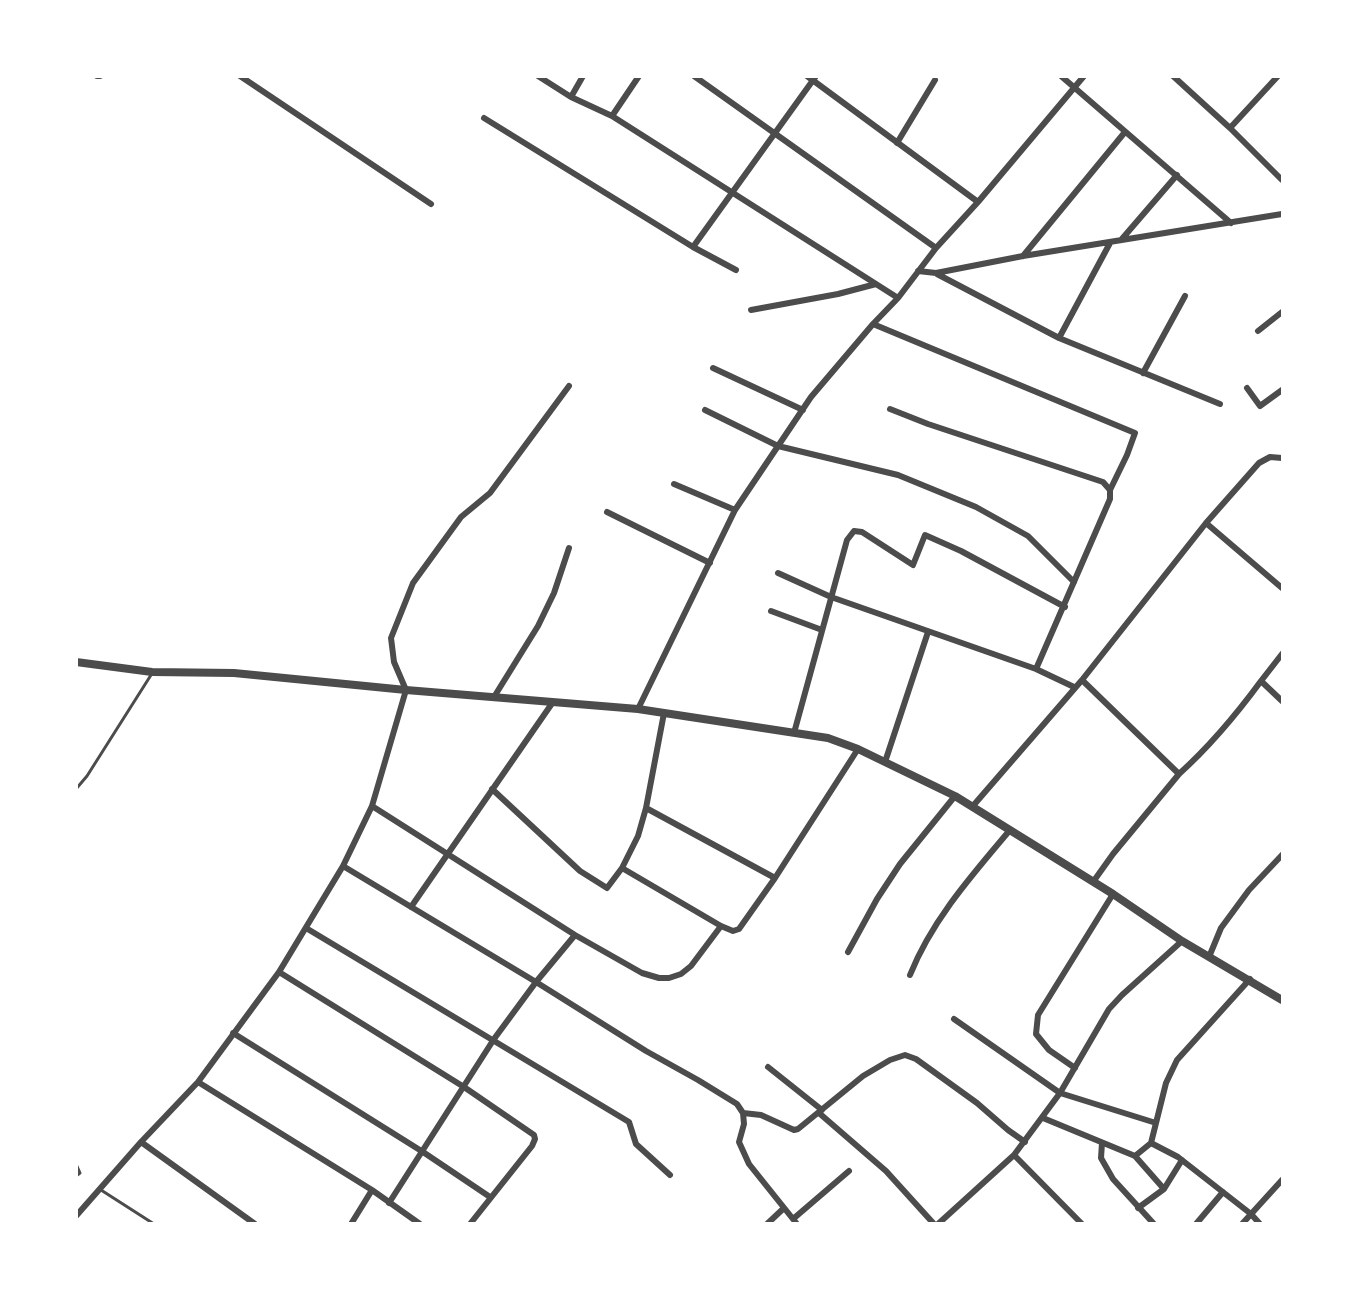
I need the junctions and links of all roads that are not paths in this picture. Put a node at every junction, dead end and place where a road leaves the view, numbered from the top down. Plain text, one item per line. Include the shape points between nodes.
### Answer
1 (240, 76) edge
2 (538, 76) edge
3 (584, 76) edge
4 (639, 76) edge
5 (694, 76) edge
6 (1060, 76) edge
7 (1084, 76) edge
8 (1173, 76) edge
9 (1281, 77) edge
10 (812, 78) edge
11 (1182, 79) edge
12 (935, 80) dead end
13 (1074, 88) junction
14 (571, 97) junction
15 (612, 116) junction
16 (484, 117) dead end
17 (1230, 128) junction
18 (1125, 132) junction
19 (776, 135) junction
20 (897, 143) junction
21 (1177, 175) junction
22 (1282, 180) edge
23 (732, 192) junction
24 (978, 202) junction
25 (431, 204) dead end
26 (1282, 214) edge
27 (1231, 223) junction
28 (1120, 240) junction
29 (1110, 243) junction
30 (693, 247) junction
31 (936, 248) junction
32 (1023, 256) junction
33 (736, 270) dead end
34 (918, 271) junction
35 (936, 273) junction
36 (876, 284) junction
37 (1185, 296) dead end
38 (898, 298) junction
39 (751, 310) dead end
40 (1282, 312) edge
41 (873, 324) junction
42 (1258, 332) dead end
43 (1059, 338) junction
44 (713, 368) dead end
45 (1143, 373) junction
46 (569, 386) dead end
47 (1247, 388) dead end
48 (1282, 390) edge
49 (1220, 404) dead end
50 (890, 409) dead end
51 (705, 410) dead end
52 (803, 410) junction
53 (778, 446) junction
54 (1282, 458) edge
55 (674, 484) dead end
56 (1110, 490) junction
57 (735, 510) junction
58 (607, 513) dead end
59 (1206, 522) junction
60 (569, 548) dead end
61 (710, 562) junction
62 (778, 573) dead end
63 (1074, 582) junction
64 (1282, 588) edge
65 (831, 597) junction
66 (1065, 607) junction
67 (771, 611) dead end
68 (822, 630) junction
69 (928, 632) junction
70 (1282, 654) edge
71 (76, 662) edge
72 (1036, 669) junction
73 (152, 672) junction
74 (1082, 680) junction
75 (1261, 681) junction
76 (1074, 687) junction
77 (406, 690) junction
78 (494, 697) junction
79 (1282, 700) edge
80 (553, 702) junction
81 (638, 709) junction
82 (664, 713) junction
83 (794, 733) junction
84 (858, 749) junction
85 (885, 762) junction
86 (1179, 774) junction
87 (76, 789) edge
88 (492, 789) junction
89 (955, 796) junction
90 (372, 806) junction
91 (972, 807) junction
92 (646, 808) junction
93 (1010, 830) junction
94 (447, 854) junction
95 (1282, 855) edge
96 (343, 866) junction
97 (622, 868) junction
98 (775, 878) junction
99 (1093, 882) junction
100 (1113, 894) junction
101 (411, 907) junction
102 (721, 926) junction
103 (306, 928) junction
104 (575, 935) junction
105 (1182, 941) junction
106 (848, 952) dead end
107 (1209, 957) junction
108 (279, 972) junction
109 (910, 975) dead end
110 (1250, 979) junction
111 (536, 982) junction
112 (1282, 1000) edge
113 (954, 1019) dead end
114 (233, 1033) junction
115 (494, 1039) junction
116 (768, 1067) dead end
117 (1075, 1068) junction
118 (198, 1082) junction
119 (464, 1087) junction
120 (1060, 1093) junction
121 (821, 1111) junction
122 (743, 1113) junction
123 (1043, 1118) junction
124 (1156, 1123) junction
125 (141, 1142) junction
126 (1026, 1142) junction
127 (1102, 1143) junction
128 (1150, 1143) junction
129 (423, 1152) junction
130 (1014, 1155) junction
131 (1135, 1156) junction
132 (1182, 1160) junction
133 (76, 1164) edge
134 (849, 1171) dead end
135 (670, 1175) dead end
136 (76, 1176) edge
137 (1282, 1180) edge
138 (1164, 1189) junction
139 (101, 1190) junction
140 (372, 1190) junction
141 (1223, 1192) junction
142 (490, 1197) junction
143 (389, 1203) junction
144 (784, 1208) junction
145 (1138, 1208) junction
146 (1251, 1214) junction
147 (76, 1216) edge
148 (795, 1221) edge
149 (1199, 1222) edge
150 (154, 1224) edge
151 (255, 1224) edge
152 (351, 1224) edge
153 (420, 1224) edge
154 (470, 1224) edge
155 (767, 1224) edge
156 (936, 1224) edge
157 (1082, 1224) edge
158 (1154, 1224) edge
159 (1242, 1224) edge
160 (1260, 1224) edge

1 - 25 street
2 - 14 street
3 - 14 street
4 - 15 street
5 - 19 street
6 - 13 street
7 - 13 street
8 - 11 street
9 - 17 street
10 - 19 street
10 - 20 street
11 - 17 street
12 - 20 street
13 - 18 street
13 - 24 street
14 - 15 street
15 - 23 street
16 - 30 street
17 - 22 street
18 - 21 street
18 - 32 street
19 - 23 street
19 - 31 street
20 - 24 street
21 - 27 street
21 - 28 street
23 - 30 street
23 - 36 street
24 - 31 street
26 - 27 street
27 - 28 street
28 - 29 street
29 - 32 street
29 - 43 street
30 - 33 street
31 - 34 street
32 - 35 street
34 - 35 street
34 - 38 street
35 - 43 street
36 - 38 street
36 - 39 street
37 - 45 street
38 - 41 street
40 - 42 street
41 - 52 street
41 - 56 street via 1134,433
43 - 45 street
44 - 52 street
45 - 49 street
46 - 77 street via 490,494 461,517 413,583 391,638 394,662
47 - 48 street via 1260,406
50 - 56 street via 1103,482
51 - 53 street
52 - 53 street
53 - 57 street
53 - 63 street via 898,475 976,507 1028,536
54 - 59 street via 1270,457 1259,464
55 - 57 street
56 - 63 street via 1110,499
57 - 61 street
58 - 61 street
59 - 64 street
59 - 74 street
60 - 78 street via 538,626
61 - 81 street
62 - 65 street
63 - 66 street
65 - 66 street via 847,540 854,531 862,532 913,565 925,535
65 - 68 street
65 - 69 street
66 - 72 street
67 - 68 street
68 - 83 street
69 - 72 street
69 - 85 street
70 - 75 street
71 - 73 street
72 - 76 street
73 - 77 street via 234,673
73 - 87 lane
74 - 76 street
74 - 86 street
75 - 79 street
75 - 86 street via 1208,747
76 - 91 street
77 - 78 street
77 - 90 street
78 - 80 street
80 - 81 street
80 - 88 street
81 - 82 street
82 - 83 street
82 - 92 street
83 - 84 street via 828,738
84 - 85 street
84 - 98 street
85 - 89 street
86 - 99 street
88 - 94 street
88 - 97 street via 580,871 607,888
89 - 91 street
89 - 106 street via 900,864
90 - 94 street
90 - 96 street
91 - 93 street
92 - 97 street
92 - 98 street
93 - 99 street
93 - 109 street via 930,935
94 - 101 street
94 - 104 street
95 - 107 street via 1221,928
96 - 101 street
96 - 103 street
97 - 102 street
98 - 102 street via 739,928 732,931
99 - 100 street
100 - 105 street
100 - 117 street via 1038,1015 1036,1034 1049,1050
101 - 111 street
102 - 104 street via 691,966 669,978 642,973
103 - 108 street
103 - 115 street
104 - 111 street
105 - 107 street
105 - 117 street via 1109,1009
107 - 110 street
108 - 114 street
108 - 119 street
110 - 112 street
110 - 124 street via 1177,1060 1166,1083
111 - 115 street
111 - 122 street via 725,1096
113 - 120 street
114 - 118 street
114 - 129 street
115 - 119 street
115 - 135 street via 629,1122 636,1144
116 - 121 street
117 - 120 street
118 - 125 street
118 - 140 street
119 - 129 street
119 - 142 street via 529,1130 535,1139
120 - 123 street
120 - 124 street
121 - 122 street via 794,1130 761,1115
121 - 126 street via 863,1076 906,1055 976,1102
121 - 156 street
122 - 144 street via 739,1142 742,1150
123 - 126 street
123 - 127 street
124 - 128 street
125 - 139 street
125 - 151 street
126 - 130 street
127 - 131 street
127 - 145 street via 1101,1158
128 - 131 street
128 - 132 street
129 - 142 street
129 - 143 street
130 - 156 street
130 - 157 street
131 - 138 street
132 - 138 street
132 - 141 street
133 - 136 lane via 80,1173
134 - 148 street
137 - 146 street
138 - 145 street
139 - 147 street
139 - 150 lane
140 - 143 street
140 - 152 street
141 - 146 street
141 - 149 street
142 - 154 street
143 - 153 street
144 - 148 street
144 - 155 street
145 - 158 street
146 - 159 street
146 - 160 street

